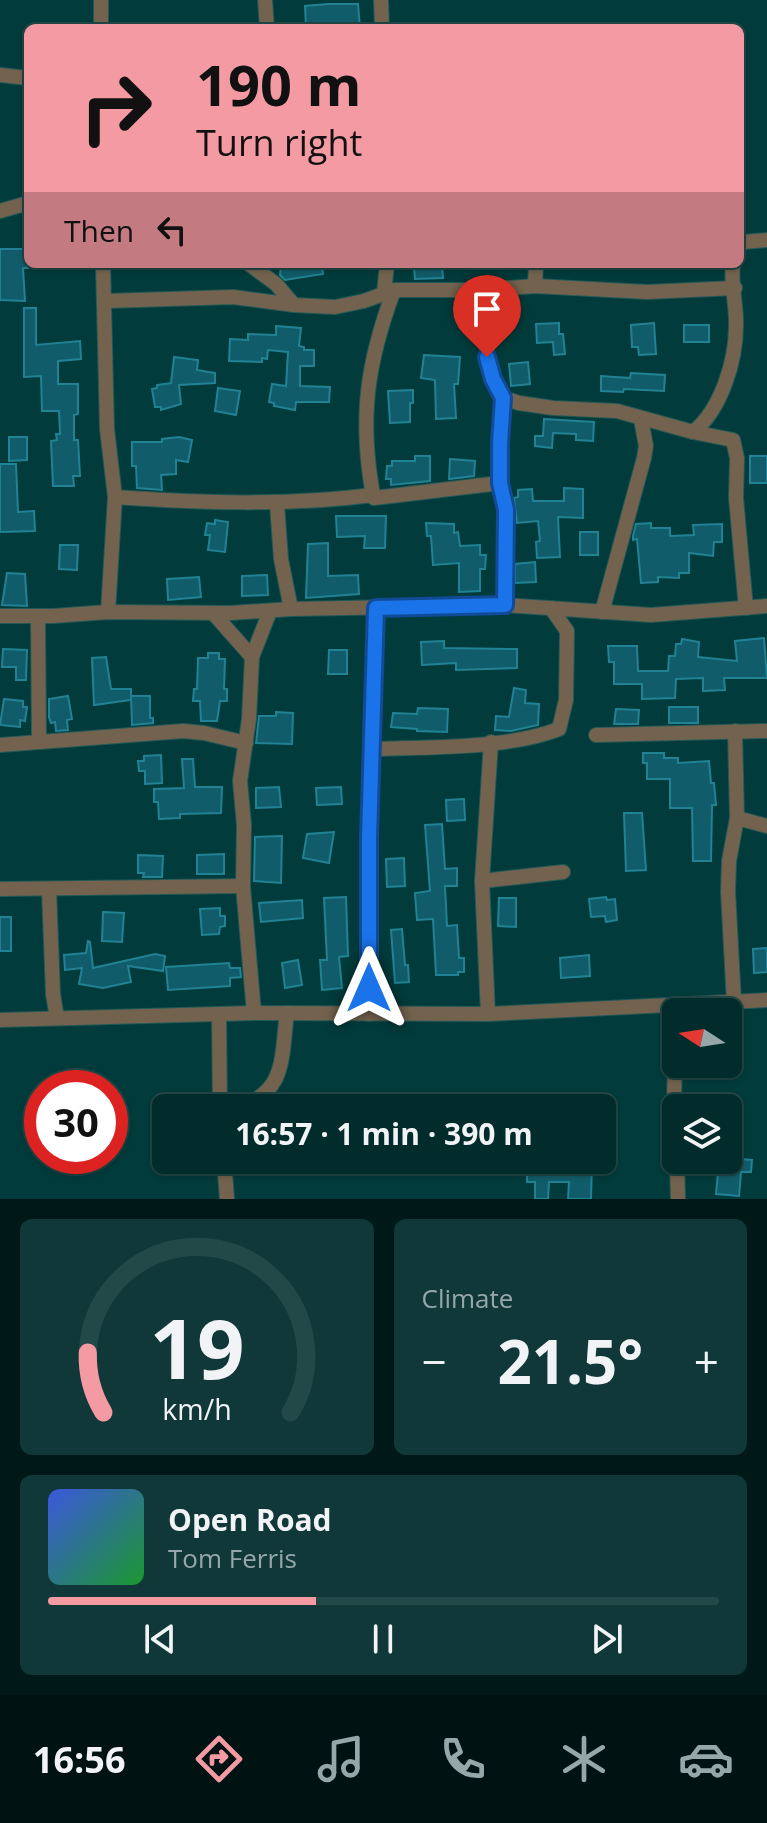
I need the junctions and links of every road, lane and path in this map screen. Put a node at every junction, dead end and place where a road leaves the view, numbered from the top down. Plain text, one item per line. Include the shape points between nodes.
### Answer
1 (265, 0) edge
2 (381, 0) edge
3 (105, 2) edge
4 (102, 24) edge
5 (267, 24) edge
6 (382, 24) edge
7 (0, 75) edge
8 (24, 78) edge
9 (24, 204) edge
10 (0, 211) edge
11 (767, 240) edge
12 (744, 242) edge
13 (103, 268) edge
14 (387, 268) edge
15 (536, 268) edge
16 (732, 268) edge
17 (270, 272) edge
18 (535, 286) junction
19 (735, 288) junction
20 (488, 289) junction
21 (389, 291) junction
22 (106, 301) junction
23 (294, 305) junction
24 (503, 398) junction
25 (641, 419) junction
26 (693, 432) junction
27 (500, 483) junction
28 (373, 495) junction
29 (115, 497) junction
30 (277, 504) junction
31 (505, 605) junction
32 (767, 606) edge
33 (376, 608) junction
34 (551, 608) junction
35 (746, 608) junction
36 (291, 609) junction
37 (270, 611) junction
38 (108, 612) junction
39 (602, 612) junction
40 (214, 614) junction
41 (0, 616) edge
42 (38, 617) junction
43 (252, 657) junction
44 (735, 731) junction
45 (767, 731) edge
46 (596, 735) dead end
47 (39, 742) junction
48 (491, 742) junction
49 (246, 743) junction
50 (0, 745) edge
51 (372, 749) junction
52 (737, 818) junction
53 (767, 826) edge
54 (563, 872) dead end
55 (482, 881) junction
56 (243, 886) junction
57 (0, 889) edge
58 (49, 890) junction
59 (734, 998) edge
60 (767, 1000) edge
61 (742, 1002) edge
62 (662, 1008) edge
63 (254, 1013) junction
64 (287, 1013) junction
65 (219, 1014) junction
66 (369, 1014) junction
67 (488, 1014) junction
68 (57, 1018) junction
69 (0, 1020) edge
70 (220, 1094) edge
71 (265, 1094) edge
72 (225, 1174) edge
73 (677, 1174) edge
74 (227, 1199) edge
75 (678, 1199) edge

1 - 5 street
2 - 6 street
3 - 4 street
7 - 8 street
9 - 10 street
11 - 12 street
13 - 22 street
14 - 21 street
15 - 18 street
16 - 19 street
17 - 23 street
18 - 19 street via 647,292
18 - 20 street
19 - 26 street via 734,351 705,422
20 - 21 street
20 - 24 street via 487,357
21 - 23 street via 335,307
21 - 28 street via 368,376 366,447
22 - 23 street via 233,297
22 - 29 street via 107,429
24 - 25 street via 553,408 617,411
24 - 27 street
25 - 26 street
25 - 39 street via 644,458
26 - 35 street via 728,437 736,445
27 - 28 street
27 - 31 street via 506,510
28 - 30 street
29 - 30 street
29 - 38 street
30 - 36 street
31 - 33 street
31 - 34 street
32 - 35 street
33 - 36 street
33 - 51 street
34 - 39 street
34 - 48 street via 567,631 566,700 559,729
35 - 39 street via 651,615
36 - 37 street
37 - 40 street
37 - 43 street
38 - 40 street
38 - 42 street
40 - 43 street
41 - 42 street
42 - 47 street
43 - 49 street
44 - 45 street
44 - 46 street
44 - 52 street
47 - 49 street via 183,731
47 - 50 street
48 - 51 street
48 - 55 street
49 - 56 street via 240,781
51 - 66 street
52 - 53 street
52 - 59 street via 728,892
54 - 55 street
55 - 67 street
56 - 58 street
56 - 63 street
57 - 58 street
58 - 68 street
60 - 61 street
62 - 67 street
63 - 64 street
63 - 65 street
64 - 66 street
64 - 71 street via 283,1054
65 - 68 street
65 - 70 street
66 - 67 street
68 - 69 street
72 - 74 street
73 - 75 street

